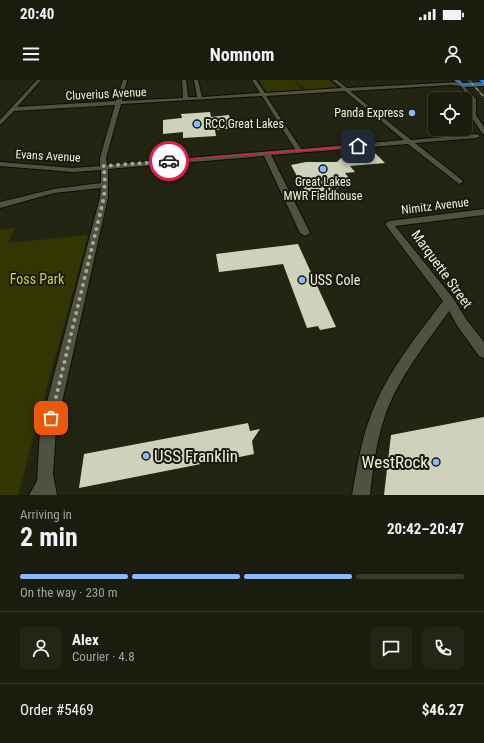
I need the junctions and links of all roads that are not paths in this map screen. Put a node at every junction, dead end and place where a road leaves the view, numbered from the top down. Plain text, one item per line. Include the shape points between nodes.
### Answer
1 (39, 80) edge
2 (125, 80) edge
3 (184, 80) edge
4 (196, 80) edge
5 (254, 80) edge
6 (334, 80) edge
7 (484, 82) edge
8 (460, 83) edge
9 (346, 90) junction
10 (264, 95) junction
11 (200, 98) junction
12 (186, 99) junction
13 (118, 103) junction
14 (13, 109) junction
15 (0, 123) edge
16 (481, 134) edge
17 (410, 142) junction
18 (299, 151) junction
19 (266, 153) junction
20 (0, 164) edge
21 (103, 166) junction
22 (459, 182) dead end
23 (104, 185) junction
24 (0, 205) edge
25 (484, 212) edge
26 (389, 224) joint
27 (305, 233) dead end
28 (449, 301) junction
29 (484, 352) edge
30 (44, 491) edge
31 (361, 495) edge

1 - 14 street
2 - 13 street
3 - 12 street
4 - 11 street
5 - 10 street
6 - 9 street
7 - 8 main road
8 - 9 street, Cluverius Avenue
8 - 16 street via 473,99 473,115
9 - 10 street, Cluverius Avenue
9 - 17 street
10 - 11 street, Cluverius Avenue
10 - 18 street
11 - 12 street, Cluverius Avenue
12 - 13 street, Cluverius Avenue
13 - 14 street, Cluverius Avenue
13 - 21 street via 102,158
14 - 15 street
16 - 17 street, Evans Avenue
17 - 18 street, Evans Avenue
17 - 22 street
18 - 19 street, Evans Avenue
19 - 21 street, Evans Avenue
19 - 27 street
20 - 21 street, Evans Avenue via 73,170
21 - 23 street
23 - 24 street via 54,191
23 - 30 street via 104,197 48,429
25 - 26 street, Nimitz Avenue
26 - 28 street, Marquette Street
28 - 29 street, Marquette Street
28 - 31 street via 394,381 378,415

